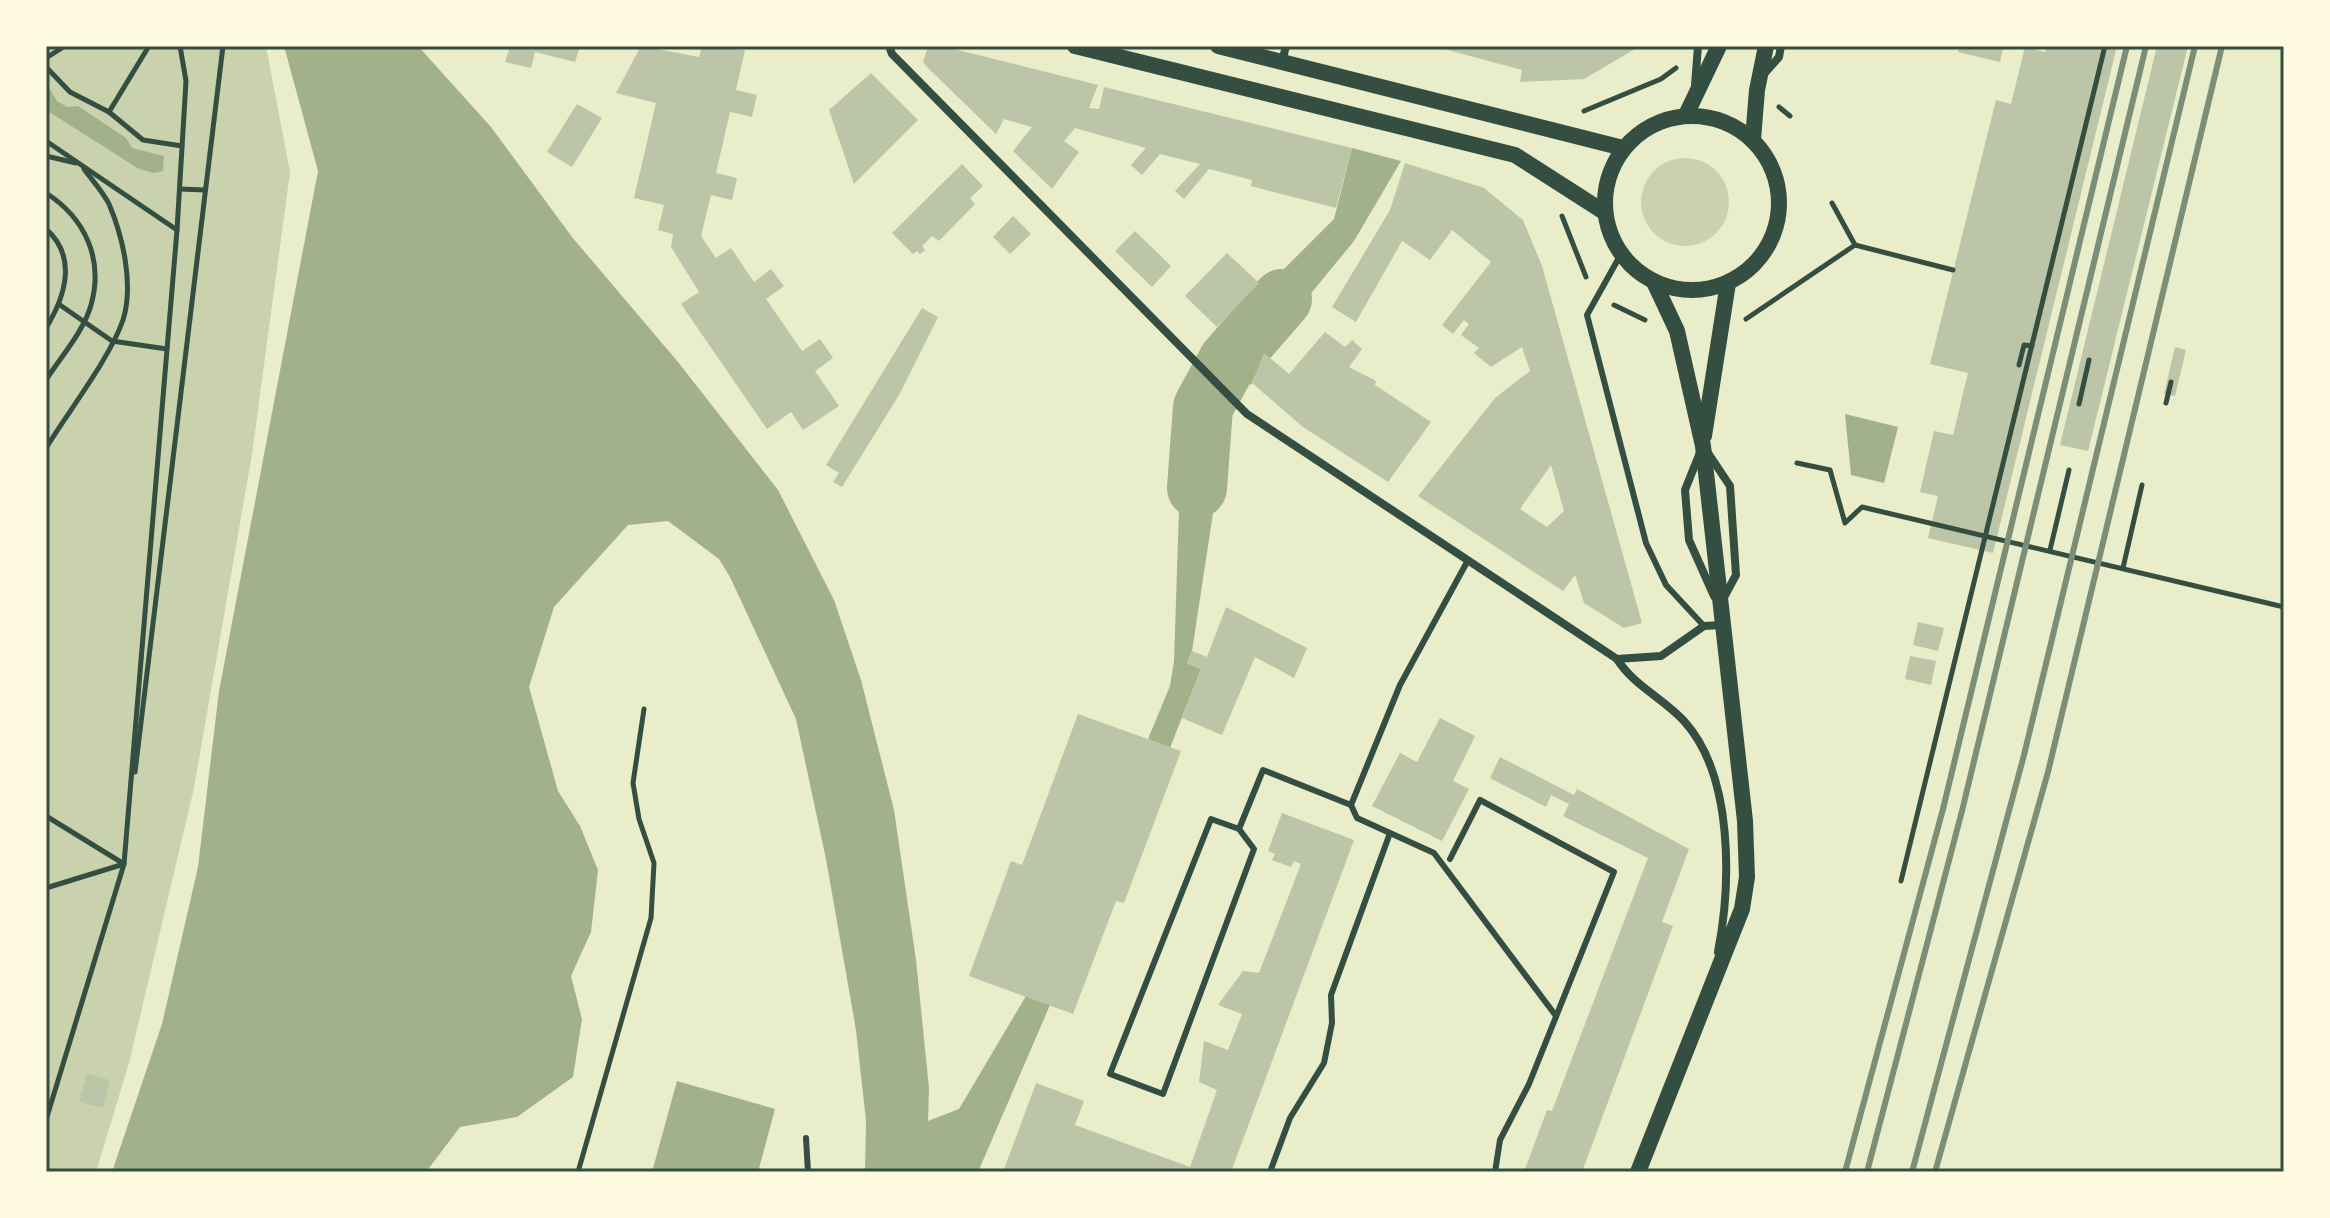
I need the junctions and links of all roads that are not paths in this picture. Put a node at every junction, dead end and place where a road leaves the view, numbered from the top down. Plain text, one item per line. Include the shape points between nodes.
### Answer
1 (889, 46) edge
2 (1075, 46) edge
3 (1218, 46) edge
4 (1698, 46) edge
5 (1719, 46) edge
6 (1766, 46) edge
7 (1781, 46) edge
8 (1284, 54) edge
9 (1760, 78) junction
10 (1695, 95) junction
11 (1686, 115) junction
12 (1753, 139) junction
13 (1623, 148) junction
14 (1604, 212) junction
15 (1621, 254) junction
16 (1654, 282) junction
17 (1728, 283) junction
18 (1703, 446) junction
19 (1467, 562) junction
20 (1719, 606) junction
21 (1722, 625) junction
22 (1704, 626) junction
23 (1617, 659) junction
24 (1351, 805) junction
25 (1239, 829) junction
26 (1390, 833) junction
27 (1450, 859) dead end
28 (1712, 985) junction
29 (1556, 1016) junction
30 (806, 1138) dead end
31 (808, 1172) edge
32 (1270, 1172) edge
33 (1495, 1172) edge
34 (1638, 1172) edge

1 - 19 street via 1247,414
2 - 14 main road via 1515,155
3 - 8 main road
4 - 10 street
5 - 10 main road
6 - 9 main road
7 - 9 street via 1779,57
8 - 13 main road
9 - 12 main road
10 - 11 main road
11 - 12 main road via 1710,116
11 - 13 main road via 1663,119
12 - 17 main road via 1777,181 1777,223 1758,259
13 - 14 main road via 1608,176
14 - 15 main road
15 - 16 main road
15 - 22 lane via 1587,315 1646,543 1666,585
16 - 17 main road via 1678,290
16 - 18 main road via 1677,331
17 - 18 main road
18 - 20 main road
18 - 20 street via 1685,490 1689,540
18 - 20 street via 1730,486 1736,575
19 - 23 street
19 - 24 lane via 1400,685
20 - 21 main road
21 - 22 street
21 - 28 main road via 1747,877 1742,909
22 - 23 street via 1661,656
23 - 28 street via 1629,677 1685,722 1715,781 1726,842 1725,915
24 - 25 lane via 1263,770
24 - 26 lane via 1357,818
25 - 25 lane via 1254,849 1163,1094 1110,1074 1211,819
26 - 29 lane via 1434,853
26 - 32 lane via 1331,995 1324,1063 1290,1118
27 - 29 lane via 1480,800 1614,872
28 - 34 main road
29 - 33 lane via 1500,1140
30 - 31 lane

